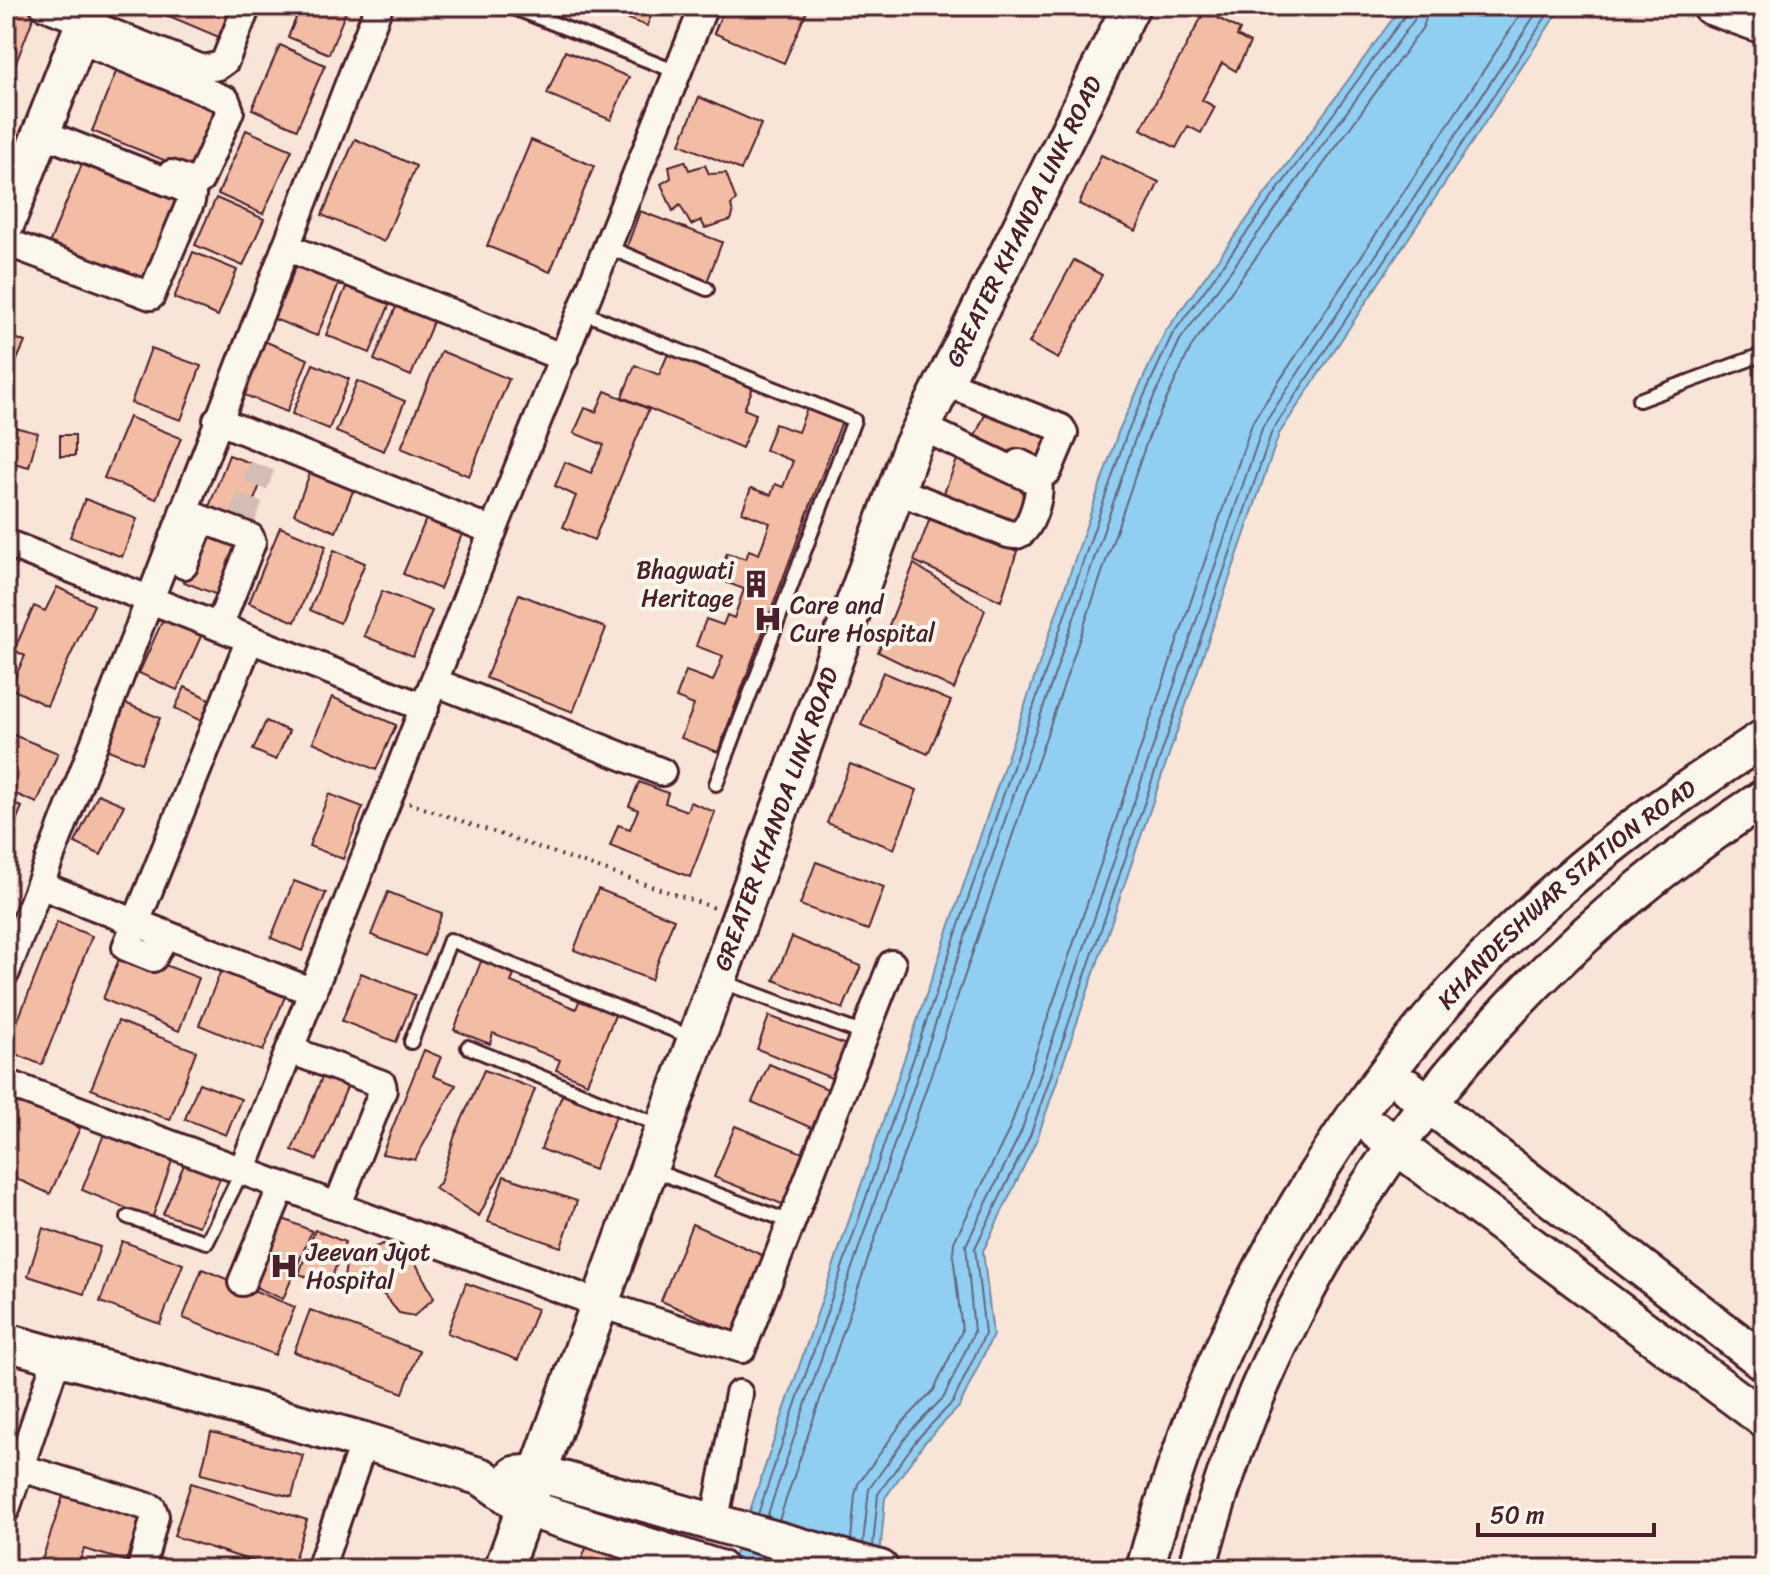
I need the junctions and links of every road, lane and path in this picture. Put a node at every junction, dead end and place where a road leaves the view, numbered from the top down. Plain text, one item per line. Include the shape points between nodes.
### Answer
1 (44, 6) edge
2 (247, 6) edge
3 (379, 6) edge
4 (509, 6) edge
5 (704, 6) edge
6 (1131, 6) edge
7 (1711, 6) edge
8 (85, 22) edge
9 (1764, 25) edge
10 (677, 72) junction
11 (44, 129) junction
12 (12, 191) edge
13 (6, 242) edge
14 (286, 247) junction
15 (608, 247) junction
16 (707, 289) dead end
17 (582, 312) junction
18 (1764, 354) edge
19 (564, 358) junction
20 (944, 382) junction
21 (1639, 400) dead end
22 (217, 420) junction
23 (923, 423) junction
24 (896, 490) junction
25 (191, 512) junction
26 (241, 522) dead end
27 (493, 531) junction
28 (6, 543) edge
29 (184, 565) dead end
30 (150, 599) junction
31 (219, 627) junction
32 (250, 639) junction
33 (435, 682) junction
34 (425, 708) junction
35 (1764, 738) edge
36 (662, 772) dead end
37 (716, 784) dead end
38 (390, 796) junction
39 (1764, 798) edge
40 (40, 885) junction
41 (740, 917) junction
42 (136, 922) junction
43 (892, 964) dead end
44 (6, 972) edge
45 (717, 980) junction
46 (313, 992) junction
47 (864, 1034) junction
48 (696, 1039) junction
49 (411, 1042) dead end
50 (468, 1047) dead end
51 (290, 1050) junction
52 (1388, 1072) junction
53 (6, 1083) edge
54 (1427, 1103) junction
55 (1356, 1115) junction
56 (664, 1127) junction
57 (1397, 1144) junction
58 (649, 1169) junction
59 (242, 1171) junction
60 (282, 1186) junction
61 (337, 1207) junction
62 (128, 1217) dead end
63 (791, 1222) junction
64 (242, 1282) dead end
65 (600, 1304) junction
66 (6, 1342) edge
67 (57, 1357) junction
68 (1764, 1362) edge
69 (739, 1394) dead end
70 (1764, 1419) edge
71 (364, 1441) junction
72 (538, 1473) junction
73 (482, 1477) junction
74 (10, 1490) edge
75 (526, 1508) junction
76 (718, 1525) junction
77 (325, 1568) edge
78 (141, 1569) edge
79 (503, 1569) edge
80 (718, 1569) edge
81 (880, 1569) edge
82 (1145, 1569) edge
83 (1197, 1569) edge

1 - 8 street
2 - 8 street via 225,61 210,69
3 - 14 street
4 - 10 lane
5 - 10 street
6 - 20 street, GREATER KHANDA LINK ROAD
7 - 9 street
8 - 11 street
8 - 11 street via 226,100 230,111 195,183
10 - 15 street
11 - 12 street
11 - 13 street via 183,188 191,201 151,296
14 - 19 street
14 - 22 street
15 - 16 lane
15 - 17 street
17 - 19 street
17 - 37 lane via 854,420
18 - 21 lane
19 - 27 street
20 - 23 street, GREATER KHANDA LINK ROAD
20 - 23 street via 1061,428 1064,433 1048,471 1042,474
22 - 25 street
22 - 27 street via 266,454
23 - 24 street, GREATER KHANDA LINK ROAD
23 - 24 street via 1038,482 1028,522 1018,535 1008,534
24 - 41 street, GREATER KHANDA LINK ROAD
25 - 26 street
25 - 29 street
25 - 30 street
25 - 31 street via 252,542
27 - 33 street
28 - 30 street
30 - 31 street
30 - 40 street
31 - 32 street
32 - 34 street
32 - 42 street
33 - 34 street
33 - 36 street
34 - 38 street
35 - 52 street, KHANDESHWAR STATION ROAD via 1599,854 1453,995
38 - 41 path
38 - 46 street
39 - 54 street, KHANDESHWAR STATION ROAD via 1631,893 1558,958
40 - 42 street
40 - 44 street
41 - 45 street, GREATER KHANDA LINK ROAD
42 - 46 street
43 - 47 street
45 - 47 lane
45 - 48 street, GREATER KHANDA LINK ROAD
46 - 51 street
47 - 63 street
48 - 49 lane via 450,940
48 - 56 street, GREATER KHANDA LINK ROAD
50 - 56 lane
51 - 59 street
51 - 61 street via 382,1084
52 - 54 street
52 - 55 street, KHANDESHWAR STATION ROAD
53 - 59 street
54 - 57 street, KHANDESHWAR STATION ROAD
54 - 68 street
55 - 57 street
55 - 82 street, KHANDESHWAR STATION ROAD via 1283,1229 1241,1309 1182,1447
56 - 58 street, GREATER KHANDA LINK ROAD
57 - 70 street
57 - 83 street, KHANDESHWAR STATION ROAD via 1356,1204 1285,1331 1229,1464
58 - 63 lane
58 - 65 street, GREATER KHANDA LINK ROAD
59 - 60 street
59 - 62 lane via 207,1242
60 - 61 street
60 - 64 street
61 - 65 street
63 - 65 street via 742,1349
65 - 72 street, GREATER KHANDA LINK ROAD
66 - 67 street
67 - 71 street
67 - 74 street
69 - 76 street
71 - 73 street
71 - 77 street
72 - 73 street
72 - 75 street, GREATER KHANDA LINK ROAD
72 - 76 street
73 - 75 street
74 - 78 street via 152,1508 155,1516
75 - 79 street, GREATER KHANDA LINK ROAD
75 - 80 street
76 - 81 street

